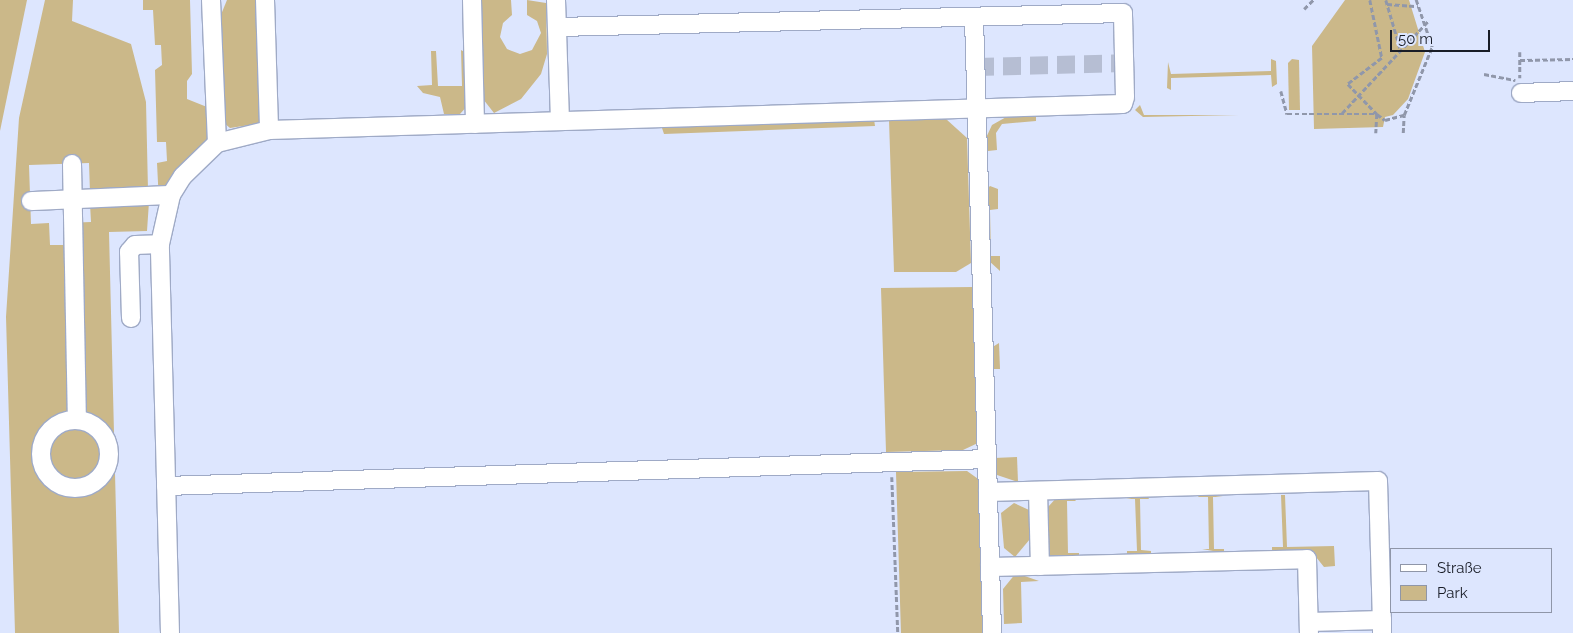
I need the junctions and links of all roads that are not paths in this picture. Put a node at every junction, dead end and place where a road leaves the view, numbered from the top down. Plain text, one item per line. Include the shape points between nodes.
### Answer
1 (211, 0) edge
2 (264, 0) edge
3 (472, 0) edge
4 (556, 0) edge
5 (974, 18) junction
6 (557, 27) junction
7 (1521, 87) road end
8 (1573, 91) edge
9 (977, 109) junction
10 (560, 121) junction
11 (475, 124) junction
12 (269, 130) junction
13 (217, 142) junction
14 (72, 164) dead end
15 (171, 195) junction
16 (72, 199) junction
17 (31, 201) dead end
18 (154, 244) junction
19 (77, 420) dead end
20 (987, 459) junction
21 (166, 486) junction
22 (1038, 491) junction
23 (988, 492) junction
24 (1040, 566) junction
25 (990, 567) junction
26 (1382, 627) edge
27 (1309, 628) edge
28 (170, 633) edge
29 (992, 633) edge

1 - 13 lane
2 - 12 lane
3 - 11 lane
4 - 6 lane
5 - 6 lane
5 - 9 lane
5 - 9 lane via 1123,14 1123,104
6 - 10 lane
7 - 8 lane
9 - 10 lane
9 - 20 lane
10 - 11 lane
11 - 12 lane
12 - 13 lane
13 - 15 lane
14 - 16 lane
15 - 16 lane
15 - 18 lane
16 - 17 lane
16 - 19 lane
18 - 18 lane via 138,269 135,318 129,258 134,245
18 - 21 lane
20 - 21 lane
20 - 23 lane
21 - 28 lane
22 - 23 lane
22 - 24 lane
22 - 26 lane via 1378,481
23 - 25 lane
24 - 25 lane
24 - 27 lane via 1307,559
25 - 29 lane
26 - 27 lane

